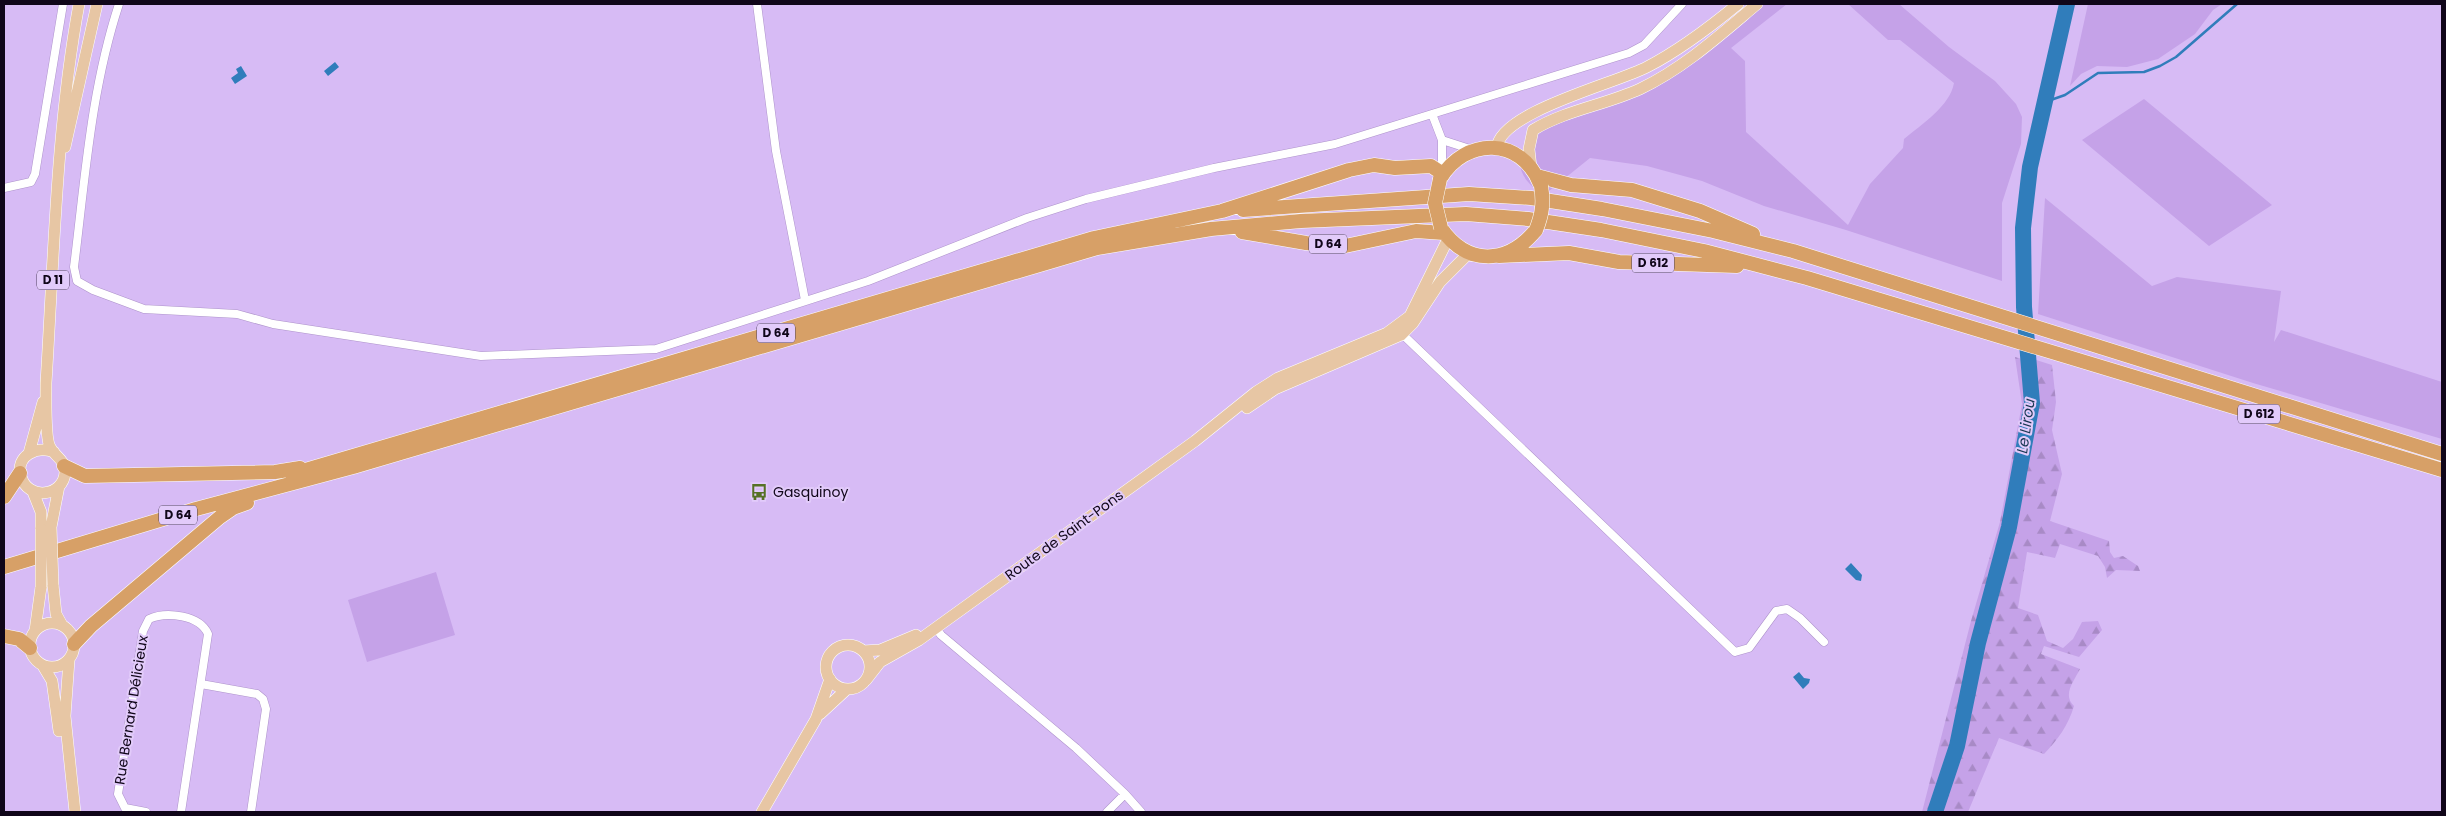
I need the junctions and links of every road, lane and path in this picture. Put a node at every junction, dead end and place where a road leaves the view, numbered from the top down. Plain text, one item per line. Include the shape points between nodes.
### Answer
1 (63, 4) edge
2 (79, 4) edge
3 (97, 4) edge
4 (119, 4) edge
5 (757, 4) edge
6 (1682, 4) edge
7 (1738, 4) edge
8 (1757, 4) edge
9 (1432, 114) junction
10 (1442, 140) junction
11 (1497, 148) junction
12 (1473, 150) junction
13 (59, 168) junction
14 (1443, 174) junction
15 (1536, 177) junction
16 (4, 188) edge
17 (1222, 211) junction
18 (1212, 229) junction
19 (1445, 233) junction
20 (1793, 251) junction
21 (1483, 256) junction
22 (1499, 256) junction
23 (1807, 278) junction
24 (805, 300) junction
25 (1399, 331) junction
26 (46, 392) junction
27 (54, 452) junction
28 (29, 453) junction
29 (2442, 454) edge
30 (331, 462) junction
31 (64, 466) junction
32 (353, 467) junction
33 (2442, 470) edge
34 (20, 473) junction
35 (59, 486) junction
36 (33, 492) junction
37 (4, 497) edge
38 (46, 528) junction
39 (4, 560) edge
40 (4, 567) edge
41 (47, 586) junction
42 (62, 625) junction
43 (934, 628) junction
44 (35, 631) junction
45 (4, 636) edge
46 (1824, 642) dead end
47 (74, 644) junction
48 (30, 648) junction
49 (863, 650) junction
50 (69, 660) junction
51 (43, 666) junction
52 (830, 679) junction
53 (866, 680) junction
54 (202, 684) junction
55 (847, 689) junction
56 (816, 719) junction
57 (1125, 794) junction
58 (68, 812) edge
59 (75, 812) edge
60 (146, 812) edge
61 (181, 812) edge
62 (251, 812) edge
63 (762, 812) edge
64 (1108, 812) edge
65 (1141, 812) edge

1 - 16 street via 36,174 31,182
2 - 13 main road, D 11 via 61,125
3 - 13 main road, D 11
4 - 24 street via 96,90 74,267 77,281 93,290 144,308 237,314 273,324 481,356 656,348
5 - 24 street via 776,151
6 - 9 street via 1644,45 1629,53
7 - 11 main road via 1647,68 1529,114 1506,131 1497,142
8 - 15 main road via 1672,71 1640,88 1546,122 1533,130 1529,149
9 - 10 street
9 - 24 street via 1335,144 1214,168 1086,199 1027,218 868,281
10 - 12 street
10 - 14 street
11 - 12 highway
11 - 15 highway via 1521,158
12 - 14 highway via 1458,157
13 - 26 main road, D 11
14 - 17 highway, D 64 via 1431,166 1395,168 1374,165
14 - 19 highway, bridge via 1434,203
15 - 20 highway, D 612 via 1571,185 1632,190 1700,211
15 - 22 highway, bridge via 1544,201 1536,230 1526,242
17 - 20 highway via 1469,194 1531,198 1657,220
17 - 30 highway, D 64 via 1094,238
18 - 19 highway, D 64 via 1345,246 1416,231
18 - 23 highway via 1301,221 1466,214 1528,219 1704,251
18 - 32 highway, D 64 via 1097,248
19 - 21 highway via 1470,254
19 - 25 main road, Route de Saint-Pons via 1410,316
20 - 29 highway, D 612
21 - 22 highway
21 - 25 main road, Route de Saint-Pons via 1467,254 1440,282 1413,323
22 - 23 highway, D 612 via 1570,253 1620,262 1746,266
23 - 33 highway, D 612
25 - 43 main road, Route de Saint-Pons via 1278,378 1256,392 1195,441
25 - 46 street via 1735,652 1749,648 1776,612 1787,609
26 - 27 main road, D 11 via 48,439
26 - 28 main road, D 11
27 - 28 main road via 41,449
27 - 31 main road
28 - 34 main road via 20,466
30 - 31 highway via 276,472 95,475 76,473
30 - 39 highway, D 64
31 - 35 main road
32 - 40 highway, D 64 via 196,509
32 - 47 highway via 233,508 91,626
34 - 36 main road via 24,484
34 - 37 highway
35 - 36 main road via 47,493
35 - 38 main road
36 - 38 main road
38 - 41 main road, bridge
41 - 42 main road
41 - 44 main road
42 - 44 main road via 48,624
42 - 47 main road via 71,633
43 - 49 main road, Route de Saint-Pons via 880,650
43 - 53 main road, Route de Saint-Pons via 920,640 880,662
43 - 57 street via 1076,748
44 - 48 main road
45 - 48 highway via 19,639
47 - 50 main road
48 - 51 main road
49 - 52 main road via 850,645 836,649 826,664
49 - 53 main road via 870,664
50 - 51 main road via 57,667
50 - 59 main road via 65,716
51 - 58 main road via 52,681
52 - 55 main road
52 - 56 main road
53 - 55 main road via 858,687
54 - 60 street, Rue Bernard Délicieux via 208,634 205,626 197,620 158,615 148,619 143,631 118,794 125,808
54 - 61 street
54 - 62 street via 257,694 263,699 266,709
55 - 56 main road
56 - 63 main road
57 - 64 street
57 - 65 street

